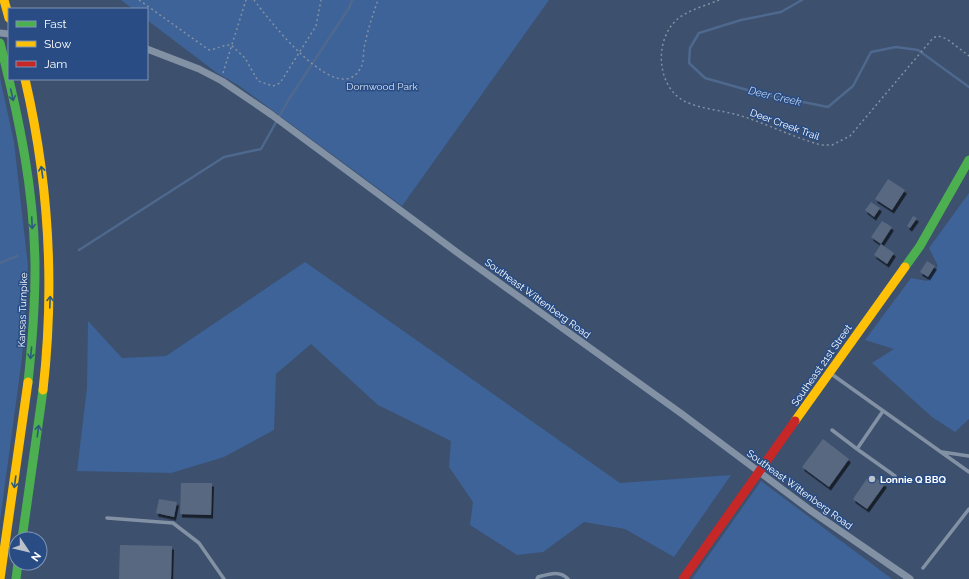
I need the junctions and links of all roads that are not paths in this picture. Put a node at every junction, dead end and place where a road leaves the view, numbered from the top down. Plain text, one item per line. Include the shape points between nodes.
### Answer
1 (4, 0) edge
2 (8, 14) edge
3 (0, 43) edge
4 (148, 49) edge
5 (8, 80) edge
6 (8, 80) edge
7 (25, 80) edge
8 (969, 160) edge
9 (829, 372) junction
10 (883, 411) junction
11 (832, 430) dead end
12 (858, 449) junction
13 (941, 452) junction
14 (969, 456) edge
15 (759, 472) junction
16 (969, 472) edge
17 (895, 476) dead end
18 (969, 509) edge
19 (106, 518) dead end
20 (23, 531) edge
21 (923, 568) dead end
22 (0, 579) edge
23 (224, 579) edge
24 (537, 579) edge
25 (568, 579) edge
26 (683, 579) edge
27 (910, 579) edge

1 - 2 main road
3 -> 5 main road, Kansas Turnpike
4 - 15 street, Southeast Wittenberg Road via 176,58 222,81 272,115
6 -> 22 main road, Kansas Turnpike via 27,167 35,268 33,336 25,410
20 -> 7 main road via 44,381 50,293 48,219
8 - 9 main road, Southeast 21st Street via 920,246
9 - 10 lane
9 - 15 main road, Southeast 21st Street
10 - 12 lane
10 - 13 lane
11 - 12 lane
12 - 17 lane
13 - 14 lane
13 - 16 lane
15 - 26 main road, Southeast 21st Street
15 - 27 street, Southeast Wittenberg Road
18 - 21 lane
19 - 23 lane via 173,523 199,542
24 - 25 lane via 555,573

